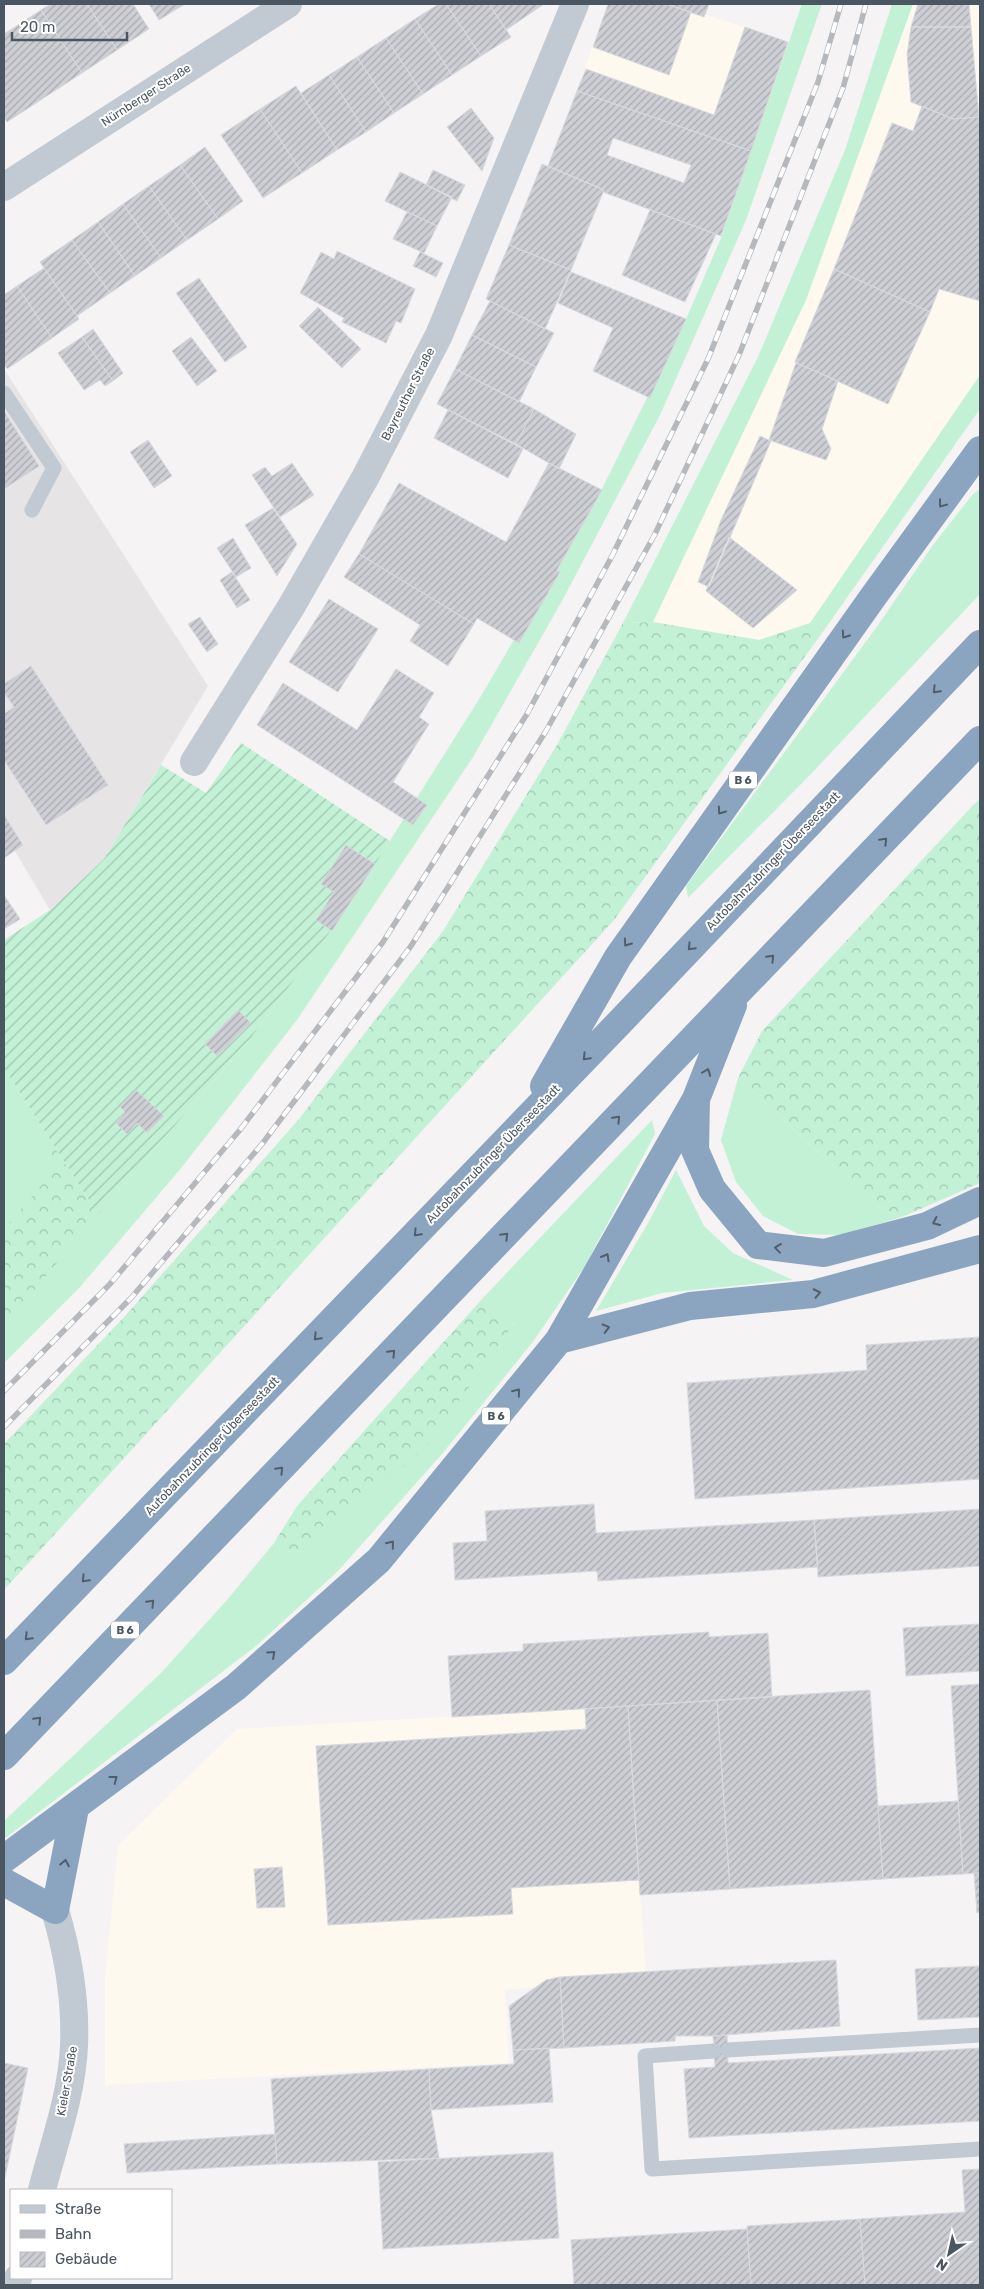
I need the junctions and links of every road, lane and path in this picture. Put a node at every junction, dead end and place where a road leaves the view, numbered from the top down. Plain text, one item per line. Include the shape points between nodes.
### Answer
1 (288, 4) edge
2 (575, 4) edge
3 (4, 187) edge
4 (4, 393) edge
5 (980, 450) edge
6 (972, 470) edge
7 (32, 510) dead end
8 (980, 644) edge
9 (980, 740) edge
10 (194, 762) dead end
11 (737, 993) junction
12 (696, 1099) junction
13 (524, 1122) junction
14 (980, 1201) edge
15 (980, 1249) edge
16 (559, 1340) junction
17 (4, 1661) edge
18 (4, 1756) edge
19 (75, 1808) junction
20 (4, 1859) edge
21 (4, 1882) edge
22 (55, 1910) junction
23 (980, 2035) edge
24 (980, 2149) edge
25 (42, 2189) edge

1 - 3 street, Nürnberger Straße
2 - 10 street, Bayreuther Straße via 439,335 365,478 291,608
4 - 7 lane via 54,468
5 - 6 highway, B 6
6 -> 13 highway, B 6 via 872,597 618,957
8 -> 13 highway, Autobahnzubringer Überseestadt / B 6
11 -> 9 highway, B 6
12 -> 11 highway, B 6
18 -> 11 highway, B 6
14 -> 12 highway, B 6 via 927,1226 824,1253 758,1245 712,1189 695,1150
16 -> 12 highway, B 6
13 -> 17 highway, Autobahnzubringer Überseestadt / B 6
16 -> 15 highway via 690,1306 813,1294
19 -> 16 highway, B 6 via 236,1687 379,1560
19 - 20 highway, B 6
22 -> 19 highway
21 - 22 highway
22 - 25 street, Kieler Straße via 72,1985 74,2046 67,2094
23 - 24 lane via 645,2056 652,2169

